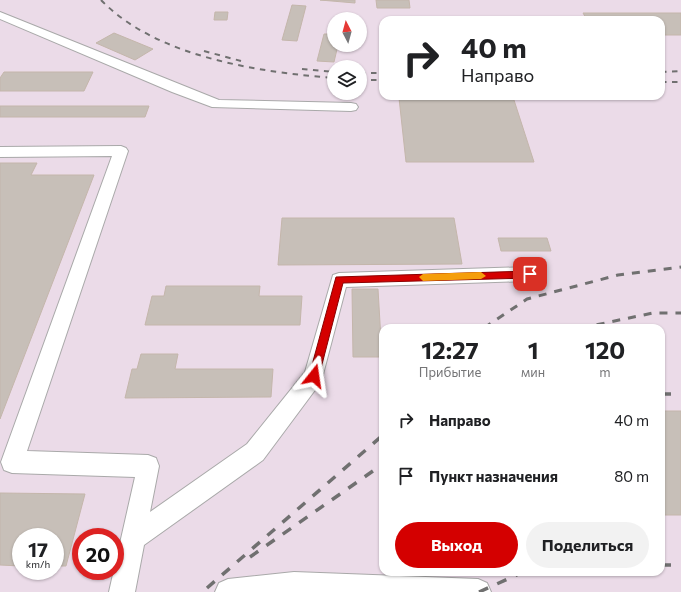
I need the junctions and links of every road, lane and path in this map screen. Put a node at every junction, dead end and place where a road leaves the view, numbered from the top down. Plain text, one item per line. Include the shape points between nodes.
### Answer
1 (0, 15) edge
2 (351, 107) dead end
3 (0, 152) edge
4 (530, 274) dead end
5 (133, 538) junction
6 (122, 592) edge
7 (228, 592) edge
8 (478, 592) edge

1 - 2 street via 218,104
3 - 5 street via 121,151 12,462 148,466
4 - 5 street via 339,280 314,376 255,452
5 - 6 street
7 - 8 street via 294,584

